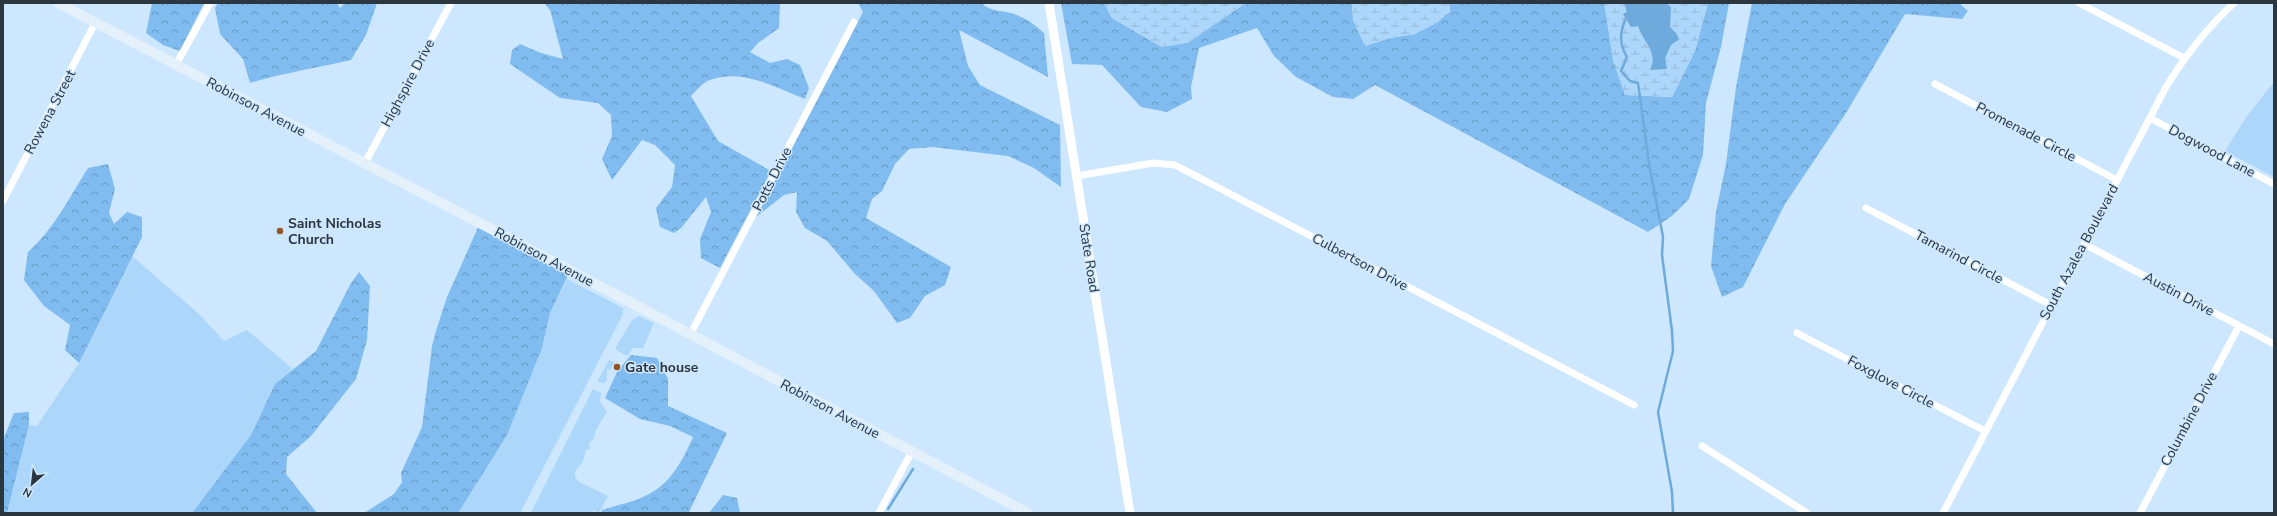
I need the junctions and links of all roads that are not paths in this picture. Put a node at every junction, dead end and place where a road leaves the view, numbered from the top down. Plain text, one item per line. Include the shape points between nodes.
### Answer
1 (58, 3) edge
2 (210, 3) edge
3 (451, 3) edge
4 (1049, 3) edge
5 (2079, 3) edge
6 (2234, 3) edge
7 (854, 22) dead end
8 (95, 23) junction
9 (2184, 58) junction
10 (176, 65) junction
11 (1935, 84) dead end
12 (2150, 118) junction
13 (365, 164) junction
14 (1077, 176) junction
15 (2117, 180) junction
16 (2274, 184) edge
17 (3, 201) edge
18 (1866, 208) dead end
19 (2084, 244) junction
20 (2052, 305) junction
21 (2239, 326) junction
22 (1797, 333) dead end
23 (690, 335) junction
24 (2274, 344) edge
25 (1634, 405) dead end
26 (1985, 431) junction
27 (1702, 446) dead end
28 (912, 452) junction
29 (879, 513) edge
30 (1028, 513) edge
31 (1130, 513) edge
32 (1807, 513) edge
33 (1943, 513) edge
34 (2140, 513) edge

1 - 8 main road, Robinson Avenue
2 - 10 street
3 - 13 street, Highspire Drive
4 - 14 street, State Road
5 - 9 street
6 - 9 street, South Azalea Boulevard
7 - 23 street, Potts Drive
8 - 10 main road, Robinson Avenue
8 - 17 street, Rowena Street
9 - 12 street, South Azalea Boulevard
10 - 13 main road, Robinson Avenue
11 - 15 street, Promenade Circle
12 - 15 street, South Azalea Boulevard
12 - 16 street, Dogwood Lane
13 - 23 main road, Robinson Avenue
14 - 25 street, Culbertson Drive via 1153,163 1175,165
14 - 31 street, State Road
15 - 19 street, South Azalea Boulevard
18 - 20 street, Tamarind Circle
19 - 20 street, South Azalea Boulevard
19 - 21 street, Austin Drive
20 - 26 street, South Azalea Boulevard
21 - 24 street, Austin Drive
21 - 34 street, Columbine Drive
22 - 26 street, Foxglove Circle
23 - 28 main road, Robinson Avenue
26 - 33 street, South Azalea Boulevard
27 - 32 street
28 - 29 street
28 - 30 main road, Robinson Avenue

